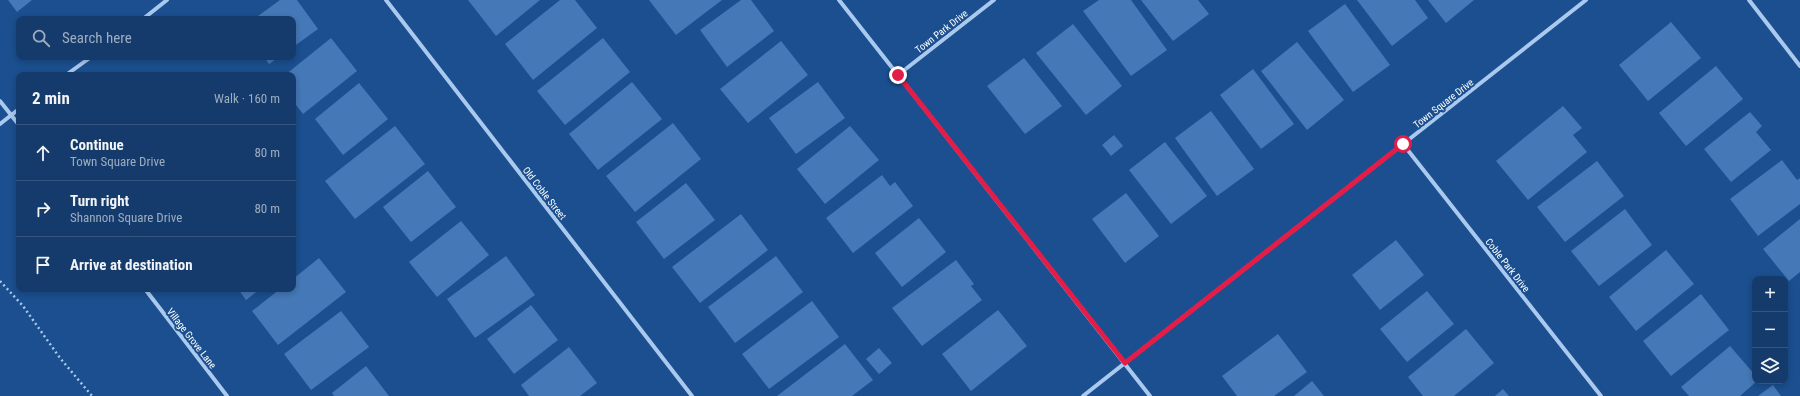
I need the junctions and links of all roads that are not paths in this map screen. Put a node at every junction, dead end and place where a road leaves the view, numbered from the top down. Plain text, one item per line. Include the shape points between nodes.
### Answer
1 (167, 0) edge
2 (386, 0) edge
3 (839, 0) edge
4 (994, 0) edge
5 (1586, 0) edge
6 (1749, 0) edge
7 (147, 16) edge
8 (87, 60) edge
9 (1800, 66) edge
10 (70, 72) edge
11 (898, 75) junction
12 (0, 101) edge
13 (16, 111) edge
14 (11, 115) junction
15 (16, 121) edge
16 (0, 124) edge
17 (1403, 144) junction
18 (147, 292) edge
19 (1125, 363) junction
20 (227, 396) edge
21 (692, 396) edge
22 (1083, 396) edge
23 (1150, 396) edge
24 (1600, 396) edge

1 - 7 street
2 - 21 street, Old Coble Street
3 - 11 street
4 - 11 street, Town Park Drive
5 - 17 street, Town Square Drive
6 - 9 street
8 - 10 street
11 - 19 street
12 - 14 street
13 - 14 street
14 - 15 street
14 - 16 street
17 - 19 street, Town Square Drive
17 - 24 street, Coble Park Drive
18 - 20 street, Village Grove Lane
19 - 22 street, Town Square Drive
19 - 23 street

